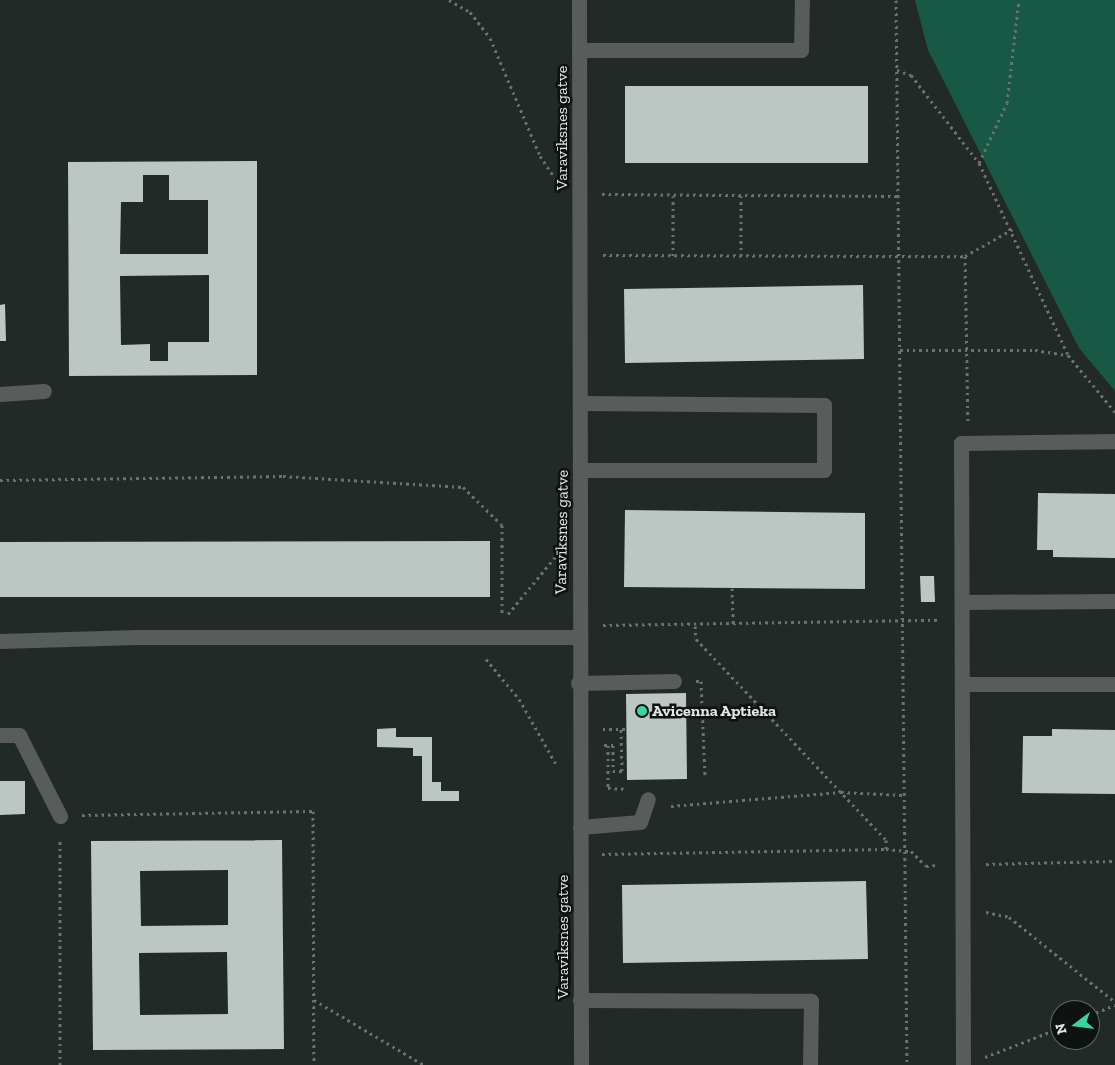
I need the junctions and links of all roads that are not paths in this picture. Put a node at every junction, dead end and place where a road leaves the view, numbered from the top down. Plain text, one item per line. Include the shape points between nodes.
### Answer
1 (579, 0) edge
2 (802, 0) edge
3 (579, 50) junction
4 (44, 391) dead end
5 (0, 394) edge
6 (582, 403) junction
7 (1115, 441) edge
8 (581, 470) junction
9 (962, 602) junction
10 (1115, 602) edge
11 (577, 631) junction
12 (0, 641) edge
13 (674, 681) road end
14 (578, 684) junction
15 (962, 684) junction
16 (1115, 684) edge
17 (0, 735) edge
18 (648, 804) road end
19 (60, 816) road end
20 (580, 827) junction
21 (580, 1000) junction
22 (581, 1065) edge
23 (810, 1065) edge
24 (964, 1065) edge

1 - 3 street, Varavīksnes gatve
2 - 3 street via 801,50
3 - 6 street, Varavīksnes gatve
4 - 5 street
6 - 8 street, Varavīksnes gatve
6 - 8 street via 824,405 824,470
7 - 9 street via 962,443
8 - 11 street, Varavīksnes gatve
9 - 10 street
9 - 15 street
11 - 12 street
11 - 14 street, Varavīksnes gatve
13 - 14 street
14 - 20 street, Varavīksnes gatve
15 - 16 street
15 - 24 street
17 - 19 street via 19,735
18 - 20 street via 640,822
20 - 21 street, Varavīksnes gatve
21 - 22 street, Varavīksnes gatve
21 - 23 street via 811,1001

